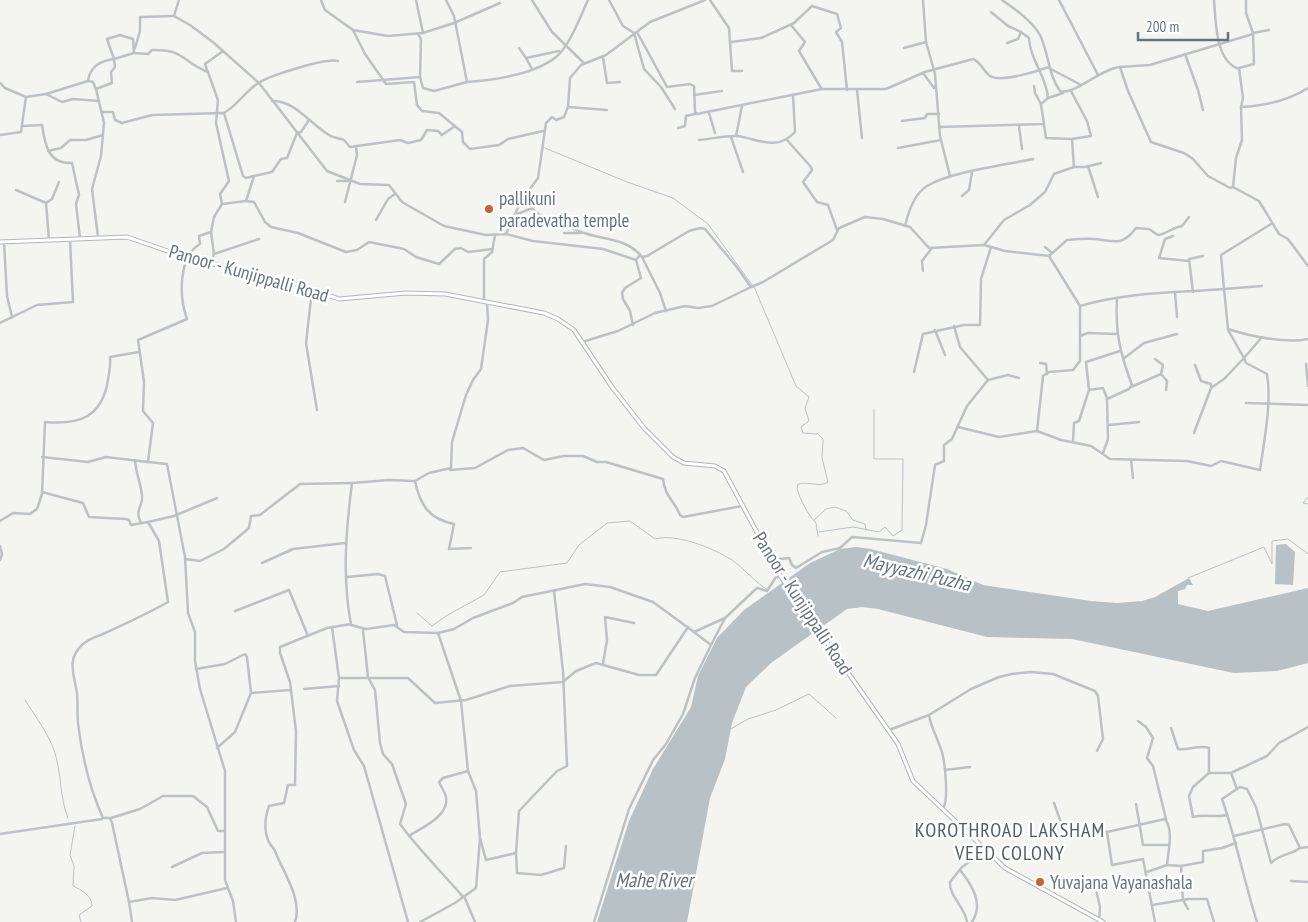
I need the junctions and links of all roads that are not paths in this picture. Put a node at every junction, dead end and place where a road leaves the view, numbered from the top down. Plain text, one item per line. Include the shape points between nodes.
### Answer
1 (179, 0) edge
2 (321, 0) edge
3 (416, 0) edge
4 (446, 0) edge
5 (532, 0) edge
6 (588, 0) edge
7 (610, 0) edge
8 (705, 0) edge
9 (710, 0) edge
10 (923, 0) edge
11 (1002, 0) edge
12 (1059, 0) edge
13 (1214, 0) edge
14 (1246, 0) edge
15 (500, 3) dead end
16 (991, 12) dead end
17 (174, 16) junction
18 (454, 23) junction
19 (791, 25) junction
20 (353, 30) junction
21 (1269, 30) dead end
22 (1021, 32) junction
23 (423, 33) junction
24 (635, 33) junction
25 (418, 34) junction
26 (1253, 34) junction
27 (731, 42) junction
28 (926, 42) junction
29 (1007, 43) dead end
30 (1220, 43) junction
31 (564, 45) junction
32 (519, 48) dead end
33 (904, 48) dead end
34 (223, 51) junction
35 (560, 51) junction
36 (134, 53) junction
37 (1185, 54) junction
38 (602, 57) junction
39 (526, 58) junction
40 (114, 59) junction
41 (338, 61) dead end
42 (584, 63) junction
43 (1233, 64) dead end
44 (1049, 67) junction
45 (1120, 67) junction
46 (532, 69) junction
47 (934, 69) junction
48 (1238, 69) junction
49 (742, 71) dead end
50 (1038, 71) junction
51 (208, 72) junction
52 (923, 73) junction
53 (1098, 75) junction
54 (420, 77) junction
55 (381, 79) junction
56 (88, 81) junction
57 (357, 82) dead end
58 (467, 82) junction
59 (620, 82) dead end
60 (0, 83) edge
61 (259, 83) junction
62 (936, 84) junction
63 (1080, 85) junction
64 (1034, 86) dead end
65 (1308, 88) edge
66 (96, 89) junction
67 (822, 89) junction
68 (846, 90) junction
69 (857, 90) junction
70 (1071, 91) junction
71 (722, 92) dead end
72 (1062, 93) junction
73 (46, 94) junction
74 (694, 95) junction
75 (792, 95) junction
76 (26, 97) junction
77 (1048, 98) junction
78 (99, 101) junction
79 (272, 101) junction
80 (1041, 104) junction
81 (742, 106) junction
82 (568, 107) junction
83 (1241, 107) junction
84 (675, 109) dead end
85 (607, 110) dead end
86 (1203, 110) dead end
87 (102, 112) junction
88 (218, 112) junction
89 (224, 113) junction
90 (709, 113) junction
91 (696, 114) junction
92 (939, 114) junction
93 (309, 120) junction
94 (902, 121) dead end
95 (1044, 124) junction
96 (23, 126) junction
97 (454, 126) junction
98 (1019, 126) junction
99 (939, 127) junction
100 (678, 128) dead end
101 (543, 131) junction
102 (297, 133) junction
103 (715, 134) dead end
104 (0, 135) edge
105 (104, 135) junction
106 (736, 136) junction
107 (731, 137) junction
108 (862, 138) dead end
109 (1072, 139) junction
110 (699, 140) dead end
111 (788, 140) junction
112 (941, 140) junction
113 (356, 147) junction
114 (898, 148) dead end
115 (1022, 149) dead end
116 (48, 151) junction
117 (1033, 159) dead end
118 (1101, 163) dead end
119 (1088, 166) junction
120 (1074, 167) junction
121 (743, 172) dead end
122 (972, 172) junction
123 (254, 176) junction
124 (950, 176) junction
125 (350, 180) junction
126 (337, 181) dead end
127 (59, 182) dead end
128 (1233, 187) junction
129 (16, 190) dead end
130 (395, 194) junction
131 (962, 196) dead end
132 (1098, 197) dead end
133 (246, 201) junction
134 (345, 202) dead end
135 (46, 203) junction
136 (222, 204) junction
137 (515, 215) junction
138 (1189, 217) dead end
139 (376, 220) dead end
140 (1272, 224) junction
141 (905, 226) junction
142 (838, 230) junction
143 (211, 232) junction
144 (581, 232) junction
145 (564, 233) dead end
146 (506, 234) junction
147 (495, 235) junction
148 (1173, 236) dead end
149 (98, 237) junction
150 (80, 238) junction
151 (49, 240) junction
152 (70, 240) junction
153 (259, 240) dead end
154 (2, 242) edge
155 (984, 245) junction
156 (991, 247) junction
157 (1045, 247) dead end
158 (932, 248) junction
159 (493, 249) junction
160 (1051, 252) junction
161 (214, 254) junction
162 (641, 256) junction
163 (1049, 256) junction
164 (1203, 256) dead end
165 (188, 258) junction
166 (636, 260) junction
167 (1189, 261) junction
168 (211, 264) junction
169 (1308, 266) edge
170 (923, 271) dead end
171 (752, 286) junction
172 (1262, 286) dead end
173 (1224, 289) junction
174 (312, 290) junction
175 (1193, 292) junction
176 (1175, 293) junction
177 (1117, 298) junction
178 (485, 303) junction
179 (1080, 306) junction
180 (666, 311) junction
181 (1177, 316) dead end
182 (12, 317) junction
183 (0, 323) edge
184 (633, 325) junction
185 (954, 326) junction
186 (1228, 329) junction
187 (935, 330) junction
188 (1116, 334) junction
189 (1178, 334) dead end
190 (1080, 336) junction
191 (1262, 337) junction
192 (1308, 339) edge
193 (582, 342) junction
194 (1120, 350) junction
195 (139, 352) junction
196 (945, 356) dead end
197 (1244, 358) junction
198 (1155, 359) dead end
199 (1122, 360) junction
200 (1040, 363) dead end
201 (1306, 364) dead end
202 (1195, 365) dead end
203 (914, 372) dead end
204 (1047, 374) junction
205 (1161, 374) junction
206 (1019, 378) dead end
207 (988, 380) junction
208 (1308, 386) edge
209 (1131, 388) junction
210 (1211, 388) junction
211 (1089, 390) junction
212 (1166, 390) dead end
213 (1107, 399) junction
214 (1246, 403) dead end
215 (1267, 405) junction
216 (1308, 405) edge
217 (317, 410) dead end
218 (1139, 422) dead end
219 (1108, 425) junction
220 (958, 427) junction
221 (1037, 431) junction
222 (1194, 433) dead end
223 (1073, 441) junction
224 (1104, 453) junction
225 (42, 457) junction
226 (135, 460) junction
227 (1131, 460) junction
228 (148, 462) junction
229 (448, 470) junction
230 (1133, 478) dead end
231 (415, 481) junction
232 (352, 483) junction
233 (42, 492) junction
234 (218, 498) dead end
235 (742, 506) junction
236 (176, 514) junction
237 (0, 521) edge
238 (148, 522) junction
239 (140, 523) junction
240 (345, 543) junction
241 (0, 546) edge
242 (471, 548) dead end
243 (185, 559) junction
244 (0, 560) edge
245 (771, 560) junction
246 (262, 563) dead end
247 (347, 577) junction
248 (781, 577) junction
249 (554, 591) junction
250 (235, 611) dead end
251 (725, 618) junction
252 (634, 622) dead end
253 (351, 624) junction
254 (397, 625) junction
255 (332, 627) junction
256 (688, 627) junction
257 (363, 629) junction
258 (694, 632) junction
259 (438, 633) junction
260 (308, 636) junction
261 (711, 645) junction
262 (603, 664) junction
263 (196, 669) junction
264 (368, 677) junction
265 (339, 678) junction
266 (564, 682) junction
267 (339, 686) junction
268 (304, 689) dead end
269 (290, 690) junction
270 (251, 693) junction
271 (461, 701) junction
272 (929, 715) junction
273 (1138, 721) dead end
274 (1308, 727) edge
275 (1170, 728) dead end
276 (889, 730) junction
277 (218, 748) junction
278 (1097, 751) dead end
279 (970, 767) dead end
280 (945, 770) junction
281 (468, 771) junction
282 (1231, 773) junction
283 (1209, 774) junction
284 (1237, 789) junction
285 (1054, 803) dead end
286 (1136, 804) dead end
287 (942, 809) junction
288 (1227, 815) junction
289 (103, 818) junction
290 (110, 818) junction
291 (1166, 821) junction
292 (1139, 824) junction
293 (224, 830) junction
294 (1262, 830) junction
295 (1107, 832) junction
296 (0, 834) edge
297 (409, 836) junction
298 (1234, 836) junction
299 (480, 838) junction
300 (1236, 843) junction
301 (1168, 845) junction
302 (566, 846) dead end
303 (1300, 848) junction
304 (1308, 848) edge
305 (985, 851) junction
306 (223, 852) junction
307 (516, 853) junction
308 (1167, 865) junction
309 (1181, 866) junction
310 (172, 867) dead end
311 (960, 870) junction
312 (1147, 872) junction
313 (1094, 881) dead end
314 (1291, 881) dead end
315 (1308, 882) edge
316 (227, 888) junction
317 (464, 897) junction
318 (1183, 900) junction
319 (129, 902) junction
320 (1152, 905) junction
321 (1188, 909) dead end
322 (1102, 921) edge
323 (132, 922) edge
324 (236, 922) edge
325 (296, 922) edge
326 (408, 922) edge
327 (420, 922) edge
328 (475, 922) edge
329 (594, 922) edge
330 (968, 922) edge
331 (972, 922) edge
332 (1155, 922) edge
333 (1214, 922) edge
334 (1257, 922) edge

1 - 17 street
2 - 20 street via 325,10
3 - 23 street
4 - 18 street
5 - 31 street
6 - 31 street
7 - 24 street via 623,26
8 - 24 street via 650,22
9 - 27 street via 729,28
10 - 28 street
11 - 44 street via 1020,13 1039,34
12 - 53 street
13 - 30 street
14 - 26 street via 1246,13
15 - 18 street
16 - 22 street
17 - 34 street
17 - 36 street via 140,17
18 - 23 street
18 - 58 street
19 - 27 street via 761,38
19 - 67 street via 806,42 799,51
19 - 68 street via 812,6 837,14 841,28 836,32 842,42
20 - 25 street via 378,36
20 - 55 street
21 - 26 street
22 - 29 street via 1018,39
22 - 50 street via 1029,38
23 - 25 street
24 - 38 street
24 - 74 street via 667,87 692,84
24 - 84 street via 644,69
25 - 54 street via 422,53
26 - 30 street
26 - 48 street via 1254,64
27 - 49 street via 732,71
28 - 33 street
28 - 47 street
30 - 37 street
30 - 48 street via 1230,66
31 - 35 street
31 - 42 street
32 - 39 street
34 - 51 street via 205,64
34 - 61 street
35 - 39 street
35 - 46 street via 556,57
36 - 40 street
36 - 40 street via 133,40 120,35 107,39
36 - 51 street via 148,54 152,50 170,49
37 - 45 street via 1150,66
37 - 86 street
38 - 42 street
38 - 59 street via 607,83
39 - 46 street
40 - 56 street via 97,63 89,73
40 - 66 street via 112,83
41 - 61 street via 319,62
42 - 82 street via 570,78
43 - 48 street
44 - 50 street
44 - 63 street
44 - 72 street
45 - 53 street
45 - 128 street via 1151,142 1184,153 1208,176
46 - 58 street via 498,79
47 - 50 street via 973,59 996,79
47 - 52 street
47 - 62 street
48 - 83 street via 1243,98
50 - 77 street via 1048,88
51 - 88 street via 218,100
52 - 62 street via 934,88
52 - 69 street via 886,89
53 - 63 street
54 - 55 street
54 - 58 street via 423,88 434,90
55 - 57 street
55 - 97 street via 390,85 414,82 417,105 422,111 439,113
56 - 66 street via 93,82
56 - 73 street
60 - 76 street
61 - 79 street
61 - 89 street
62 - 92 street
63 - 70 street
64 - 80 street
65 - 83 street via 1284,100
66 - 78 street
67 - 68 street
67 - 75 street
68 - 69 street
69 - 108 street
70 - 72 street
70 - 109 street via 1088,122 1091,136
71 - 74 street
72 - 77 street
73 - 76 street
73 - 78 street via 62,102 73,99
74 - 91 street
75 - 81 street
75 - 111 street via 796,132
76 - 96 street
77 - 80 street
78 - 87 street
79 - 93 street via 282,100 294,106
79 - 102 street
80 - 95 street
81 - 90 street
81 - 106 street
82 - 85 street
82 - 101 street via 564,117 552,118
83 - 128 street via 1242,140 1236,158
87 - 88 street via 113,112 115,120 122,123 152,115
87 - 105 street
88 - 89 street
88 - 136 street via 216,123 229,182 220,194
89 - 123 street via 244,176
90 - 91 street
90 - 103 street
91 - 100 street via 686,116 685,126
92 - 94 street
92 - 99 street
93 - 102 street
93 - 113 street via 330,136 344,140 350,148
95 - 98 street
95 - 109 street via 1046,138
96 - 104 street via 21,132
96 - 116 street via 42,125
97 - 101 street via 462,132 463,142 470,149 499,145 508,139
97 - 113 street via 442,135 438,131 427,130 421,140 408,143 400,140
98 - 99 street
98 - 115 street
99 - 112 street
101 - 137 street via 538,178 520,201
102 - 123 street via 287,158 281,159 272,172
102 - 125 street via 327,171
105 - 116 street via 70,140 61,148
105 - 149 street via 92,189
106 - 107 street
106 - 111 street via 757,142
107 - 110 street
107 - 121 street
109 - 120 street
111 - 142 street via 811,167 803,182 817,202 828,205
112 - 114 street
112 - 124 street
113 - 125 street
116 - 150 street via 54,159 72,163 79,195 76,204
117 - 122 street
118 - 119 street
119 - 120 street
119 - 132 street
120 - 155 street via 1054,174 1045,192 1004,220
122 - 124 street
122 - 131 street via 969,190
123 - 133 street
124 - 141 street via 924,188 909,210
125 - 126 street
125 - 130 street via 364,185 386,184
125 - 134 street
127 - 135 street via 52,199
128 - 140 street via 1259,201
129 - 135 street
130 - 139 street via 388,199
130 - 147 street via 402,202 444,226
133 - 136 street
133 - 159 street via 254,202 271,227 298,233 346,252 357,250 369,242 404,249 438,264 455,249 468,252
135 - 151 street
136 - 143 street via 214,217
137 - 144 street via 532,208 541,217
137 - 146 street
138 - 160 street via 1182,226 1164,234 1136,228 1130,236 1112,243 1095,239 1067,240
140 - 169 street
140 - 173 street via 1221,255
141 - 142 street via 865,217
141 - 158 street
142 - 171 street via 833,240
143 - 161 street
143 - 165 street via 199,236 200,244 192,249
144 - 145 street
144 - 162 street via 611,238 631,246
146 - 147 street
146 - 166 street via 533,241 603,249
147 - 159 street
148 - 167 street via 1165,239 1158,258
149 - 150 main road, Panoor - Kunjippalli Road
149 - 165 main road, Panoor - Kunjippalli Road via 136,239
150 - 152 main road, Panoor - Kunjippalli Road
151 - 152 main road, Panoor - Kunjippalli Road
151 - 154 main road, Panoor - Kunjippalli Road
152 - 182 street via 73,302 36,305
153 - 161 street
154 - 182 street
155 - 156 street
155 - 158 street
156 - 163 street via 1005,252
156 - 185 street via 982,279 980,325
157 - 160 street
158 - 170 street via 922,261
159 - 178 street via 484,259
160 - 163 street
161 - 168 street
162 - 166 street
162 - 171 street via 647,256 689,231 705,229
162 - 180 street
163 - 179 street
164 - 167 street
165 - 168 main road, Panoor - Kunjippalli Road
165 - 195 street via 181,285 187,319 138,340
166 - 184 street via 642,278 624,288 622,293
167 - 175 street
168 - 174 main road, Panoor - Kunjippalli Road
171 - 180 street via 708,307 685,306
172 - 173 street
173 - 175 street
173 - 186 street
174 - 178 main road, Panoor - Kunjippalli Road via 344,300 413,293 445,294
174 - 217 street via 306,343
175 - 176 street
176 - 177 street
176 - 181 street
177 - 179 street
177 - 188 street
178 - 193 main road, Panoor - Kunjippalli Road via 544,313 566,324
178 - 229 street via 488,320 481,369 466,395 451,450 452,466
179 - 190 street
180 - 184 street
182 - 183 street
184 - 193 street
185 - 187 street
185 - 207 street via 960,347
186 - 191 street
186 - 197 street
187 - 196 street
187 - 203 street via 923,334
188 - 190 street via 1088,333
188 - 194 street
189 - 199 street via 1144,343
190 - 204 street via 1080,361 1076,368
191 - 192 street via 1297,342
191 - 197 street
193 - 235 main road, Panoor - Kunjippalli Road via 644,428 679,460 721,469 729,478
194 - 199 street
194 - 211 street via 1086,362
195 - 225 street via 110,357 106,389 99,408 92,414 68,423 45,422
195 - 228 street via 144,382 143,411 152,420
197 - 210 street
197 - 215 street via 1246,363 1267,374
198 - 205 street via 1162,365
199 - 209 street
200 - 204 street via 1046,364
201 - 208 street
202 - 210 street via 1201,381 1211,384
204 - 221 street via 1043,376
205 - 209 street
205 - 212 street via 1166,381
206 - 207 street via 1008,376
207 - 220 street via 967,406
209 - 213 street
210 - 222 street
211 - 213 street via 1103,388
211 - 223 street via 1083,415 1074,423
213 - 219 street
214 - 215 street
215 - 216 street
215 - 227 street via 1260,470 1221,461 1211,466 1187,461
218 - 219 street
219 - 224 street
220 - 221 street via 999,437
220 - 245 street via 950,442 944,445 944,461 934,465 921,543 852,537 840,548 822,552 796,568 789,558
221 - 223 street
223 - 224 street
224 - 227 street via 1110,458
225 - 226 street via 88,462 106,457
225 - 233 street
226 - 228 street
226 - 239 street via 142,498 137,513
227 - 230 street
228 - 236 street via 167,464
229 - 231 street via 429,473
229 - 235 street via 475,468 508,450 522,448 544,460 583,456 663,479 667,497 683,517
231 - 232 street
231 - 242 street via 427,512 454,525 449,549
232 - 240 street
232 - 243 street via 300,484 260,515 251,516 249,528 224,549 200,561
233 - 237 street via 37,509 30,514 13,513
233 - 239 street via 83,503 88,517 126,519 131,525
234 - 236 street
235 - 245 main road, Panoor - Kunjippalli Road
236 - 238 street
236 - 243 street
238 - 239 street
238 - 289 street via 159,541 168,602 140,618 91,638 73,658 71,668 77,692 84,763
240 - 246 street via 293,549
240 - 247 street
241 - 244 street
243 - 263 street via 188,613 196,636
245 - 248 main road, Panoor - Kunjippalli Road
247 - 253 street
247 - 254 street via 385,576
248 - 251 street via 776,577 767,591 756,588
248 - 276 main road, Panoor - Kunjippalli Road
249 - 256 street via 586,584 610,587 653,602
249 - 259 street via 522,597 454,629
249 - 266 street
250 - 260 street via 289,590
251 - 258 street
251 - 261 street
252 - 262 street via 605,617 607,640
253 - 255 street
253 - 257 street
254 - 257 street
254 - 259 street via 404,632
255 - 260 street
255 - 265 street
256 - 258 street
256 - 262 street via 656,675 639,675
257 - 264 street via 362,645
258 - 261 street
259 - 271 street
260 - 269 street via 280,647
261 - 329 street via 683,714 629,809
262 - 266 street via 596,663 576,671
263 - 270 street via 225,664 245,654 248,657
263 - 277 street via 204,708
264 - 265 street
264 - 271 street via 408,678 435,703
264 - 297 street via 375,690 380,743 392,764 406,804 400,824
265 - 267 street
266 - 271 street via 510,686
266 - 307 street via 567,766 557,771 519,811
267 - 268 street
267 - 326 street via 337,701 354,750 364,766
269 - 270 street
269 - 325 street via 296,731 295,785 288,785 284,802 269,806 266,830 269,845 274,849 294,894
270 - 277 street via 235,732
271 - 281 street
272 - 276 street
272 - 278 street via 971,689 999,677 1031,672 1053,674 1098,696 1103,739
272 - 280 street
273 - 291 street via 1153,738 1147,758 1153,766
274 - 282 street via 1278,743 1267,756
275 - 283 street via 1178,749 1209,748
276 - 287 main road, Panoor - Kunjippalli Road via 913,781
277 - 293 street via 225,771
279 - 280 street
280 - 287 street via 946,804
281 - 297 street via 439,782 446,805 434,821
281 - 299 street via 476,791
282 - 283 street
282 - 284 street
283 - 288 street via 1189,796 1193,816 1209,814 1218,818
284 - 288 street via 1222,799
284 - 294 street via 1247,789
285 - 295 street via 1064,831
286 - 292 street
287 - 305 main road, Panoor - Kunjippalli Road
288 - 298 street
289 - 290 street
289 - 296 street
290 - 293 street via 140,809 164,796 193,796 207,807 218,831
290 - 319 street
291 - 292 street
291 - 301 street via 1170,838
292 - 295 street
292 - 301 street via 1143,845
293 - 306 street
294 - 298 street
294 - 303 street via 1289,825
294 - 303 street via 1271,862
295 - 312 street via 1112,865 1143,859
297 - 317 street
298 - 300 street
299 - 307 street via 486,860
299 - 317 street via 476,888
300 - 309 street via 1203,851 1203,862
300 - 334 street
301 - 308 street
302 - 307 street via 564,868 541,875 517,873
303 - 304 street
305 - 311 street
305 - 322 main road, Panoor - Kunjippalli Road via 1016,875
306 - 310 street via 202,854
306 - 316 street
308 - 309 street
308 - 312 street
309 - 318 street
311 - 330 street via 949,885 966,912
311 - 331 street via 976,899 977,914
312 - 320 street
313 - 322 street
314 - 315 street
316 - 319 street via 175,900 152,898
316 - 324 street
317 - 327 street
317 - 328 street
318 - 320 street
318 - 321 street
318 - 333 street via 1207,899
319 - 323 street
320 - 332 street

